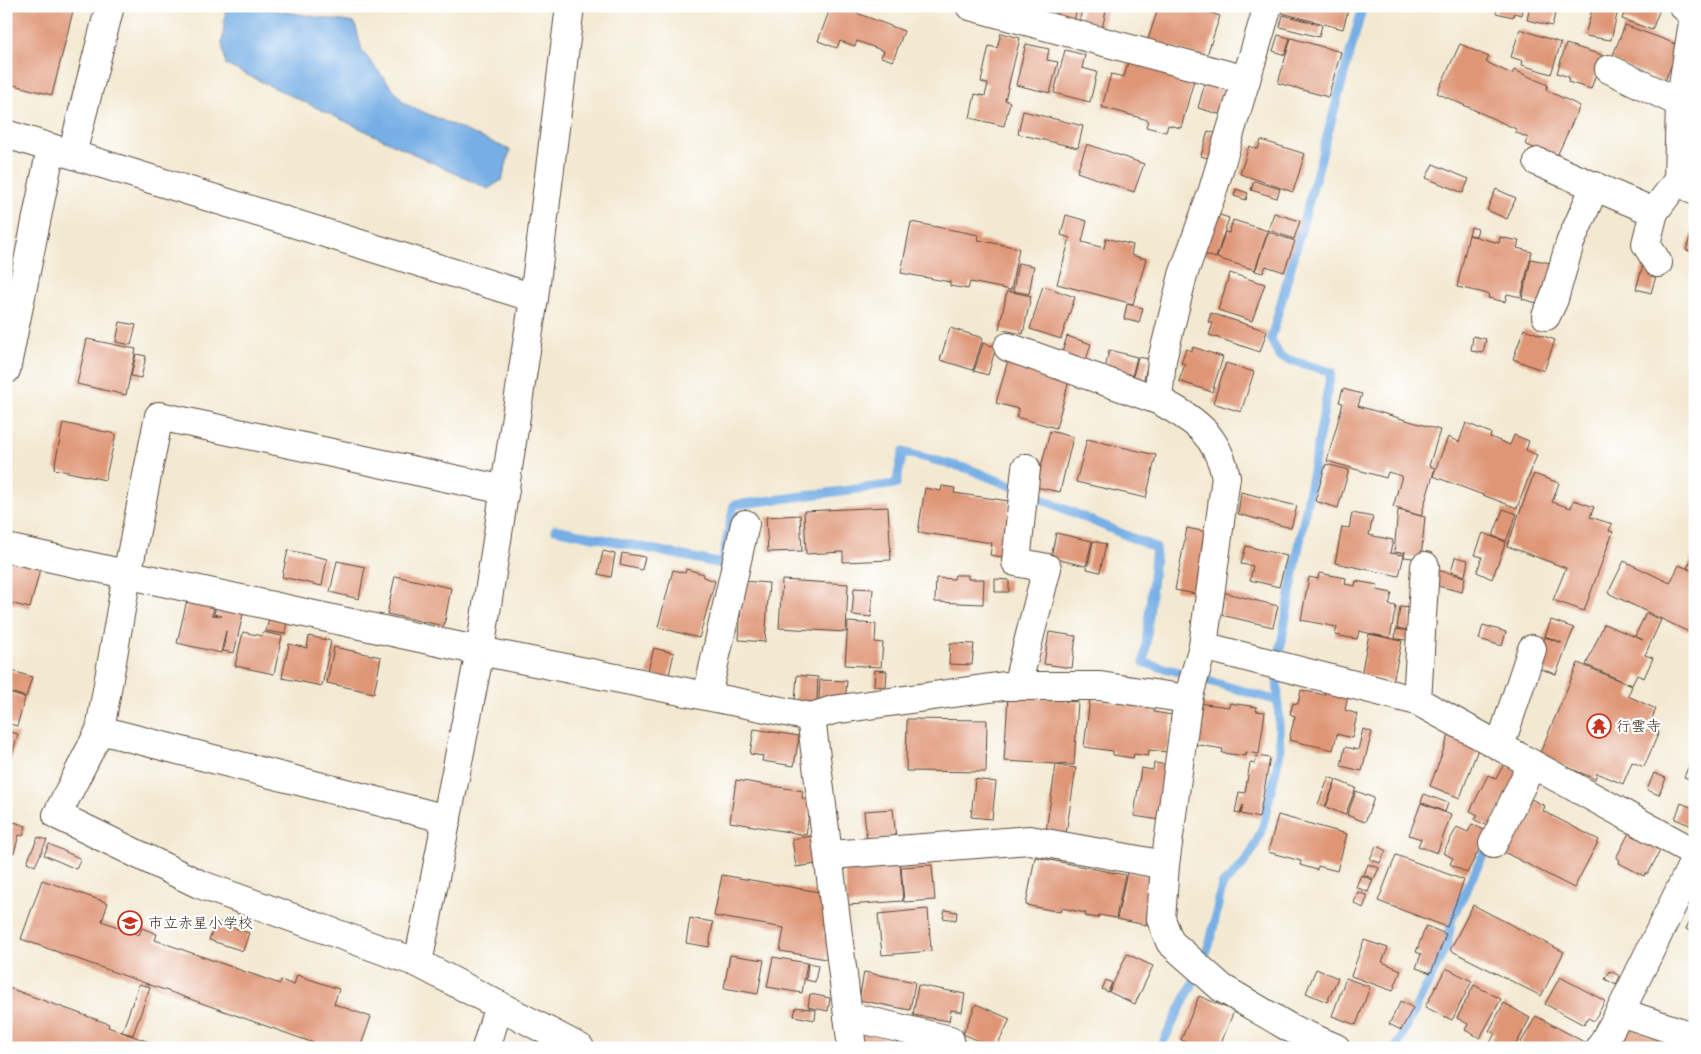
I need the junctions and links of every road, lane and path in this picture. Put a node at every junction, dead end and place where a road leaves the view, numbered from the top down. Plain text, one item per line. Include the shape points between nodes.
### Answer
1 (110, 6) edge
2 (570, 6) edge
3 (970, 6) edge
4 (1268, 6) edge
5 (1691, 12) edge
6 (1609, 69) dead end
7 (1246, 80) junction
8 (1680, 103) junction
9 (6, 134) edge
10 (62, 151) junction
11 (1538, 162) dead end
12 (1595, 186) junction
13 (1686, 186) edge
14 (1654, 212) junction
15 (1658, 263) dead end
16 (534, 298) junction
17 (1546, 316) dead end
18 (1008, 347) dead end
19 (6, 370) edge
20 (1158, 400) junction
21 (1026, 468) dead end
22 (505, 490) junction
23 (745, 524) dead end
24 (6, 548) edge
25 (1425, 566) dead end
26 (127, 575) junction
27 (1203, 646) junction
28 (1532, 649) dead end
29 (480, 651) junction
30 (1016, 686) junction
31 (707, 696) junction
32 (1188, 700) junction
33 (1417, 700) junction
34 (812, 717) junction
35 (100, 730) junction
36 (1500, 746) junction
37 (1532, 764) junction
38 (447, 819) junction
39 (1493, 844) dead end
40 (1695, 853) edge
41 (830, 855) junction
42 (1695, 859) edge
43 (1164, 865) junction
44 (418, 963) junction
45 (499, 1005) junction
46 (1620, 1012) junction
47 (848, 1016) junction
48 (1695, 1037) edge
49 (1286, 1038) edge
50 (950, 1040) dead end
51 (486, 1048) edge
52 (580, 1048) edge
53 (852, 1048) edge
54 (1336, 1048) edge
55 (1600, 1048) edge

1 - 10 street
2 - 16 street
3 - 7 street
4 - 7 street
5 - 8 street
6 - 8 street
7 - 20 street via 1183,276 1162,360
8 - 13 street
9 - 10 street
10 - 16 street
10 - 19 street
11 - 12 street
12 - 14 street
12 - 17 street via 1570,242
13 - 14 street
14 - 15 street via 1646,244
16 - 22 street
18 - 20 street
20 - 27 street via 1194,422 1214,442 1226,477
21 - 30 street via 1016,562 1047,568
22 - 26 street via 159,416
22 - 29 street
23 - 31 street
24 - 26 street
25 - 33 street
26 - 29 street
26 - 35 street
27 - 32 street
27 - 33 street
28 - 36 street
29 - 31 street
29 - 38 street
30 - 32 street via 1100,686
30 - 34 street via 833,710
31 - 34 street
32 - 43 street
33 - 36 street
34 - 41 street
35 - 38 street
35 - 44 street via 57,815 199,884
36 - 37 street
37 - 39 street
37 - 40 street
38 - 44 street
41 - 43 street via 1030,840
41 - 47 street
42 - 46 street
43 - 49 street via 1161,919 1170,942
44 - 45 street
45 - 51 street
45 - 52 street
46 - 48 street
46 - 55 street
47 - 50 street
47 - 53 street
49 - 54 street

